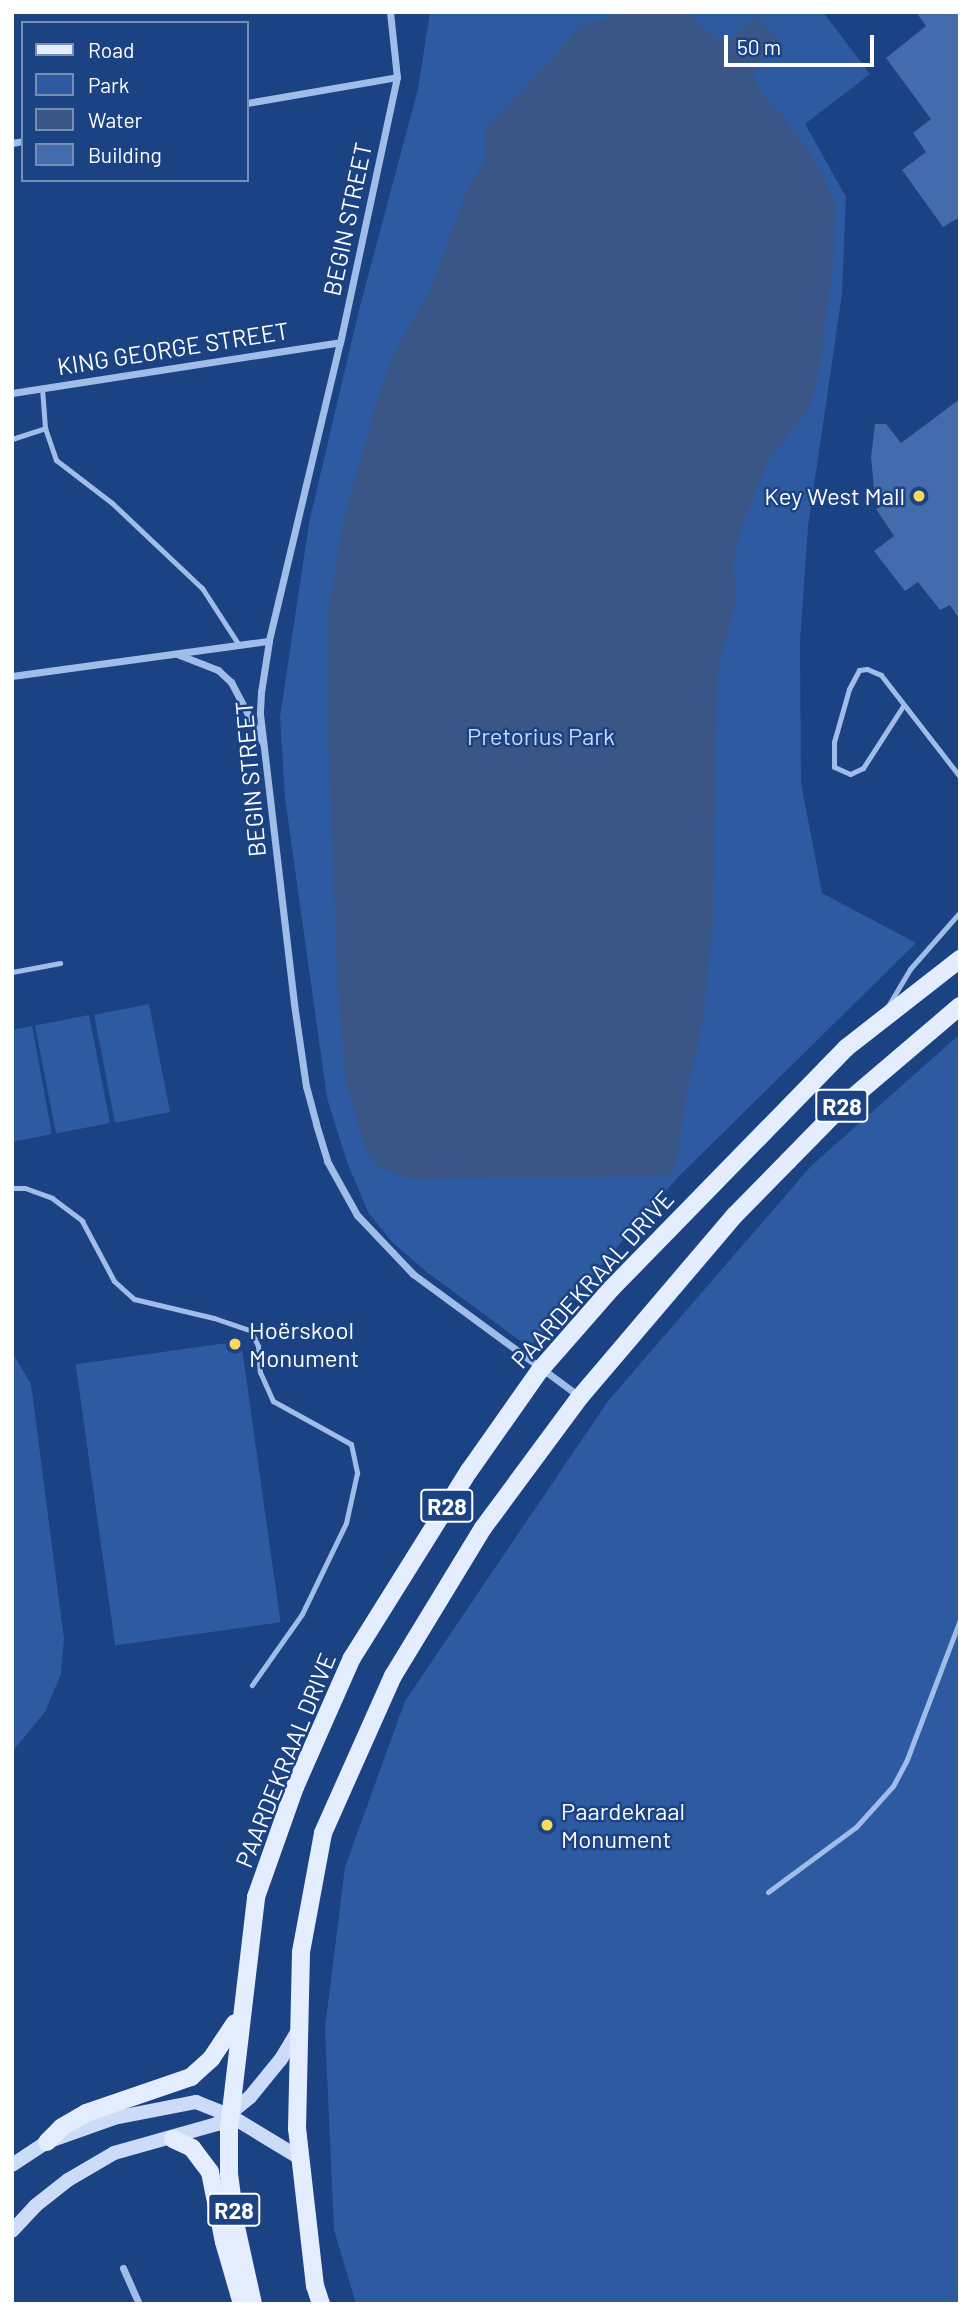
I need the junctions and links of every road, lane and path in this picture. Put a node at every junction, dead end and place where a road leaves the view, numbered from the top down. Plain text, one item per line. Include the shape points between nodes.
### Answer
1 (390, 12) edge
2 (397, 77) junction
3 (248, 103) edge
4 (340, 342) junction
5 (42, 388) junction
6 (12, 393) edge
7 (45, 428) junction
8 (12, 439) edge
9 (269, 641) junction
10 (239, 645) junction
11 (172, 653) junction
12 (12, 676) edge
13 (903, 706) junction
14 (265, 747) junction
15 (960, 778) edge
16 (960, 912) edge
17 (960, 960) edge
18 (60, 962) dead end
19 (12, 972) edge
20 (960, 1006) edge
21 (882, 1017) junction
22 (12, 1188) edge
23 (540, 1370) junction
24 (580, 1397) junction
25 (960, 1620) edge
26 (252, 1685) dead end
27 (768, 1892) dead end
28 (240, 2013) junction
29 (297, 2032) junction
30 (229, 2115) junction
31 (173, 2139) junction
32 (47, 2142) junction
33 (298, 2157) junction
34 (12, 2165) edge
35 (12, 2231) edge
36 (122, 2268) dead end
37 (139, 2304) edge
38 (242, 2304) edge
39 (253, 2304) edge
40 (321, 2304) edge

1 - 2 street, BEGIN STREET
2 - 3 street
2 - 4 street, BEGIN STREET
4 - 5 street, KING GEORGE STREET
4 - 9 street, BEGIN STREET
5 - 6 street, KING GEORGE STREET
5 - 7 lane
7 - 8 lane
7 - 10 lane via 57,460 112,503 202,588
9 - 10 street
9 - 14 street, BEGIN STREET via 260,714
10 - 11 street
11 - 12 street
11 - 14 street via 203,662 231,682
13 - 13 lane via 881,675 859,670 834,742 834,766 850,774 863,768
13 - 15 lane
14 - 23 street, BEGIN STREET via 306,1086 327,1161 357,1215 412,1274
16 - 21 lane via 910,969
17 - 21 main road, PAARDEKRAAL DRIVE / R28
18 - 19 lane
20 - 24 main road, R28 via 839,1109 796,1152 735,1215
21 - 23 main road, PAARDEKRAAL DRIVE / R28 via 723,1172
22 - 26 lane via 52,1198 82,1221 114,1281 134,1299 251,1331 272,1401 351,1444 357,1473 346,1523 302,1614
23 - 24 street, BEGIN STREET
23 - 28 main road, PAARDEKRAAL DRIVE / R28 via 469,1471 352,1658 295,1787 256,1897
24 - 29 main road, R28 via 484,1528 393,1676 339,1797 323,1833 301,1952
25 - 27 lane via 893,1786 856,1827
28 - 30 main road, PAARDEKRAAL DRIVE / R28
28 - 32 main road via 225,2041 191,2077 86,2113
29 - 30 street via 267,2077
29 - 33 main road, R28
30 - 31 street via 217,2124
30 - 32 street via 196,2102 114,2118
30 - 33 street
30 - 39 main road, PAARDEKRAAL DRIVE / R28 via 229,2174
31 - 35 street via 114,2153 35,2206
31 - 38 main road via 192,2148 210,2172 223,2242
32 - 34 street
33 - 40 main road, R28
36 - 37 street

